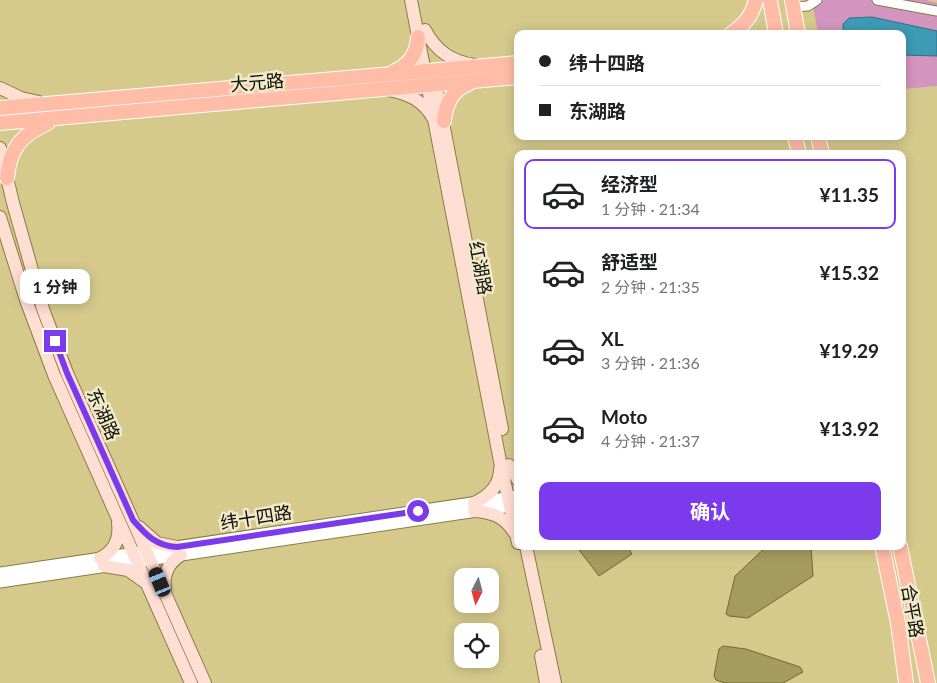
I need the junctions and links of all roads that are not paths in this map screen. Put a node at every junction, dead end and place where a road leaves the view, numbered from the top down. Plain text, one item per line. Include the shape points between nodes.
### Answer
1 (410, 0) edge
2 (419, 0) edge
3 (756, 0) edge
4 (770, 0) edge
5 (817, 0) edge
6 (877, 0) edge
7 (792, 3) edge
8 (937, 11) edge
9 (736, 30) edge
10 (775, 30) edge
11 (797, 30) edge
12 (421, 33) junction
13 (514, 62) edge
14 (479, 66) junction
15 (429, 71) junction
16 (383, 75) junction
17 (514, 77) edge
18 (475, 81) junction
19 (432, 85) junction
20 (0, 88) edge
21 (380, 89) junction
22 (56, 104) junction
23 (0, 108) edge
24 (57, 118) junction
25 (439, 122) junction
26 (0, 123) edge
27 (0, 148) edge
28 (4, 176) edge
29 (0, 217) edge
30 (505, 463) junction
31 (514, 475) edge
32 (514, 500) edge
33 (474, 507) junction
34 (117, 516) junction
35 (133, 520) junction
36 (514, 535) edge
37 (519, 550) edge
38 (527, 550) edge
39 (883, 550) edge
40 (901, 550) edge
41 (179, 551) junction
42 (149, 556) junction
43 (135, 557) junction
44 (102, 562) junction
45 (0, 573) edge
46 (0, 582) edge
47 (147, 585) junction
48 (166, 594) junction
49 (191, 683) edge
50 (205, 683) edge
51 (546, 683) edge
52 (554, 683) edge
53 (906, 683) edge
54 (928, 683) edge

1 - 12 main road, 红湖路
2 - 12 main road, 红湖路
3 - 9 main road via 751,15
4 - 10 main road
5 - 7 street via 808,6
6 - 8 street
7 - 11 main road
12 - 14 main road via 442,53 460,62
12 - 15 main road, 红湖路
12 - 16 main road via 414,56 401,68
13 - 14 main road, 大元路
14 - 15 main road, 大元路
15 - 16 main road, 大元路
15 - 19 main road, 红湖路
16 - 22 main road, 大元路
17 - 18 main road, 大元路
18 - 19 main road, 大元路
18 - 25 main road via 454,93
19 - 21 main road, 大元路
19 - 25 main road, 红湖路
20 - 22 main road via 21,98
21 - 24 main road, 大元路
21 - 25 main road via 413,97
22 - 23 main road, 大元路
24 - 26 main road, 大元路
24 - 28 main road via 20,141
25 - 30 main road, 红湖路
27 - 28 main road, 东湖路
28 - 35 main road, 东湖路 via 43,309 67,373
29 - 34 main road, 东湖路 via 54,375
30 - 31 main road
30 - 32 main road, 红湖路
30 - 33 main road via 494,488
32 - 33 street, 纬十四路
33 - 36 main road via 503,519
33 - 41 street, 纬十四路
34 - 43 main road, 东湖路
34 - 44 main road via 119,532 115,546
35 - 41 main road via 157,543
35 - 42 main road, 东湖路
37 - 51 main road, 红湖路
38 - 52 main road
39 - 53 main road, 合平路
40 - 54 main road, 合平路
41 - 42 street, 纬十四路
41 - 48 main road via 167,569
42 - 43 street, 纬十四路
42 - 48 main road, 东湖路
43 - 44 street, 纬十四路
43 - 47 main road, 东湖路
44 - 45 street, 纬十四路
44 - 46 street, 纬十四路
44 - 47 main road via 128,570
47 - 49 main road, 东湖路
48 - 50 main road, 东湖路

